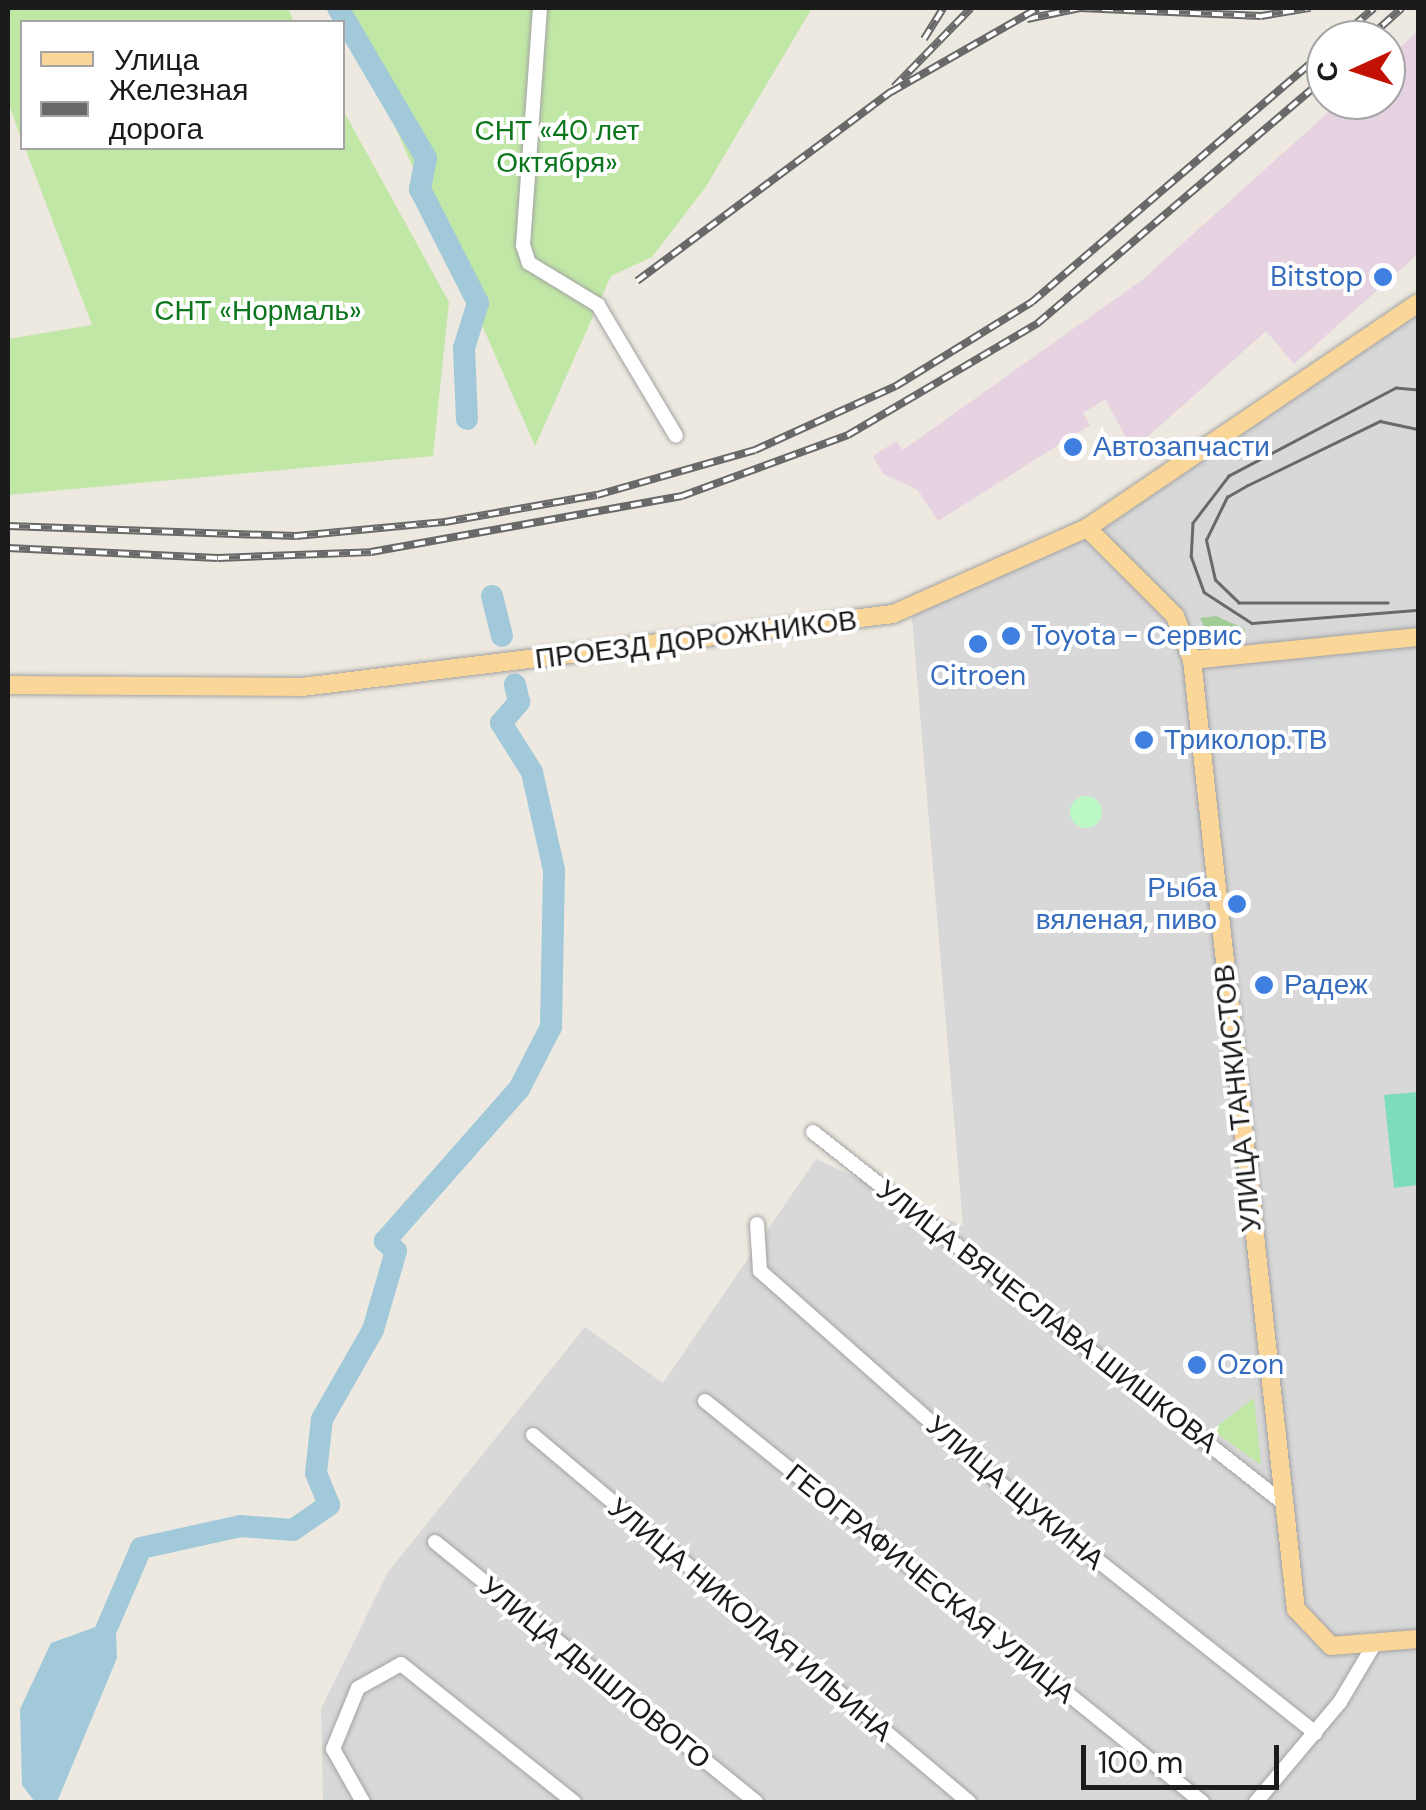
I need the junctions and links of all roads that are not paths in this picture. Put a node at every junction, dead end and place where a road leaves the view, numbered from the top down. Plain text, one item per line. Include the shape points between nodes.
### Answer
1 (540, 8) edge
2 (1418, 303) edge
3 (676, 436) dead end
4 (1088, 528) junction
5 (1418, 637) edge
6 (1192, 660) junction
7 (8, 685) edge
8 (813, 1132) dead end
9 (757, 1224) dead end
10 (705, 1402) dead end
11 (534, 1435) dead end
12 (1282, 1502) junction
13 (434, 1542) dead end
14 (1418, 1639) edge
15 (1376, 1644) junction
16 (1316, 1732) junction
17 (364, 1802) edge
18 (574, 1802) edge
19 (756, 1802) edge
20 (969, 1802) edge
21 (1202, 1802) edge
22 (1256, 1802) edge

1 - 3 street via 523,245 529,263 598,305
2 - 4 main road, ПРОЕЗД ДОРОЖНИКОВ
4 - 6 main road, УЛИЦА ТАНКИСТОВ via 1175,616
4 - 7 main road, ПРОЕЗД ДОРОЖНИКОВ via 988,579 842,627 302,687
5 - 6 main road
6 - 12 main road, УЛИЦА ТАНКИСТОВ
8 - 12 street, УЛИЦА ВЯЧЕСЛАВА ШИШКОВА
9 - 16 street, УЛИЦА ЩУКИНА via 760,1271 995,1479
10 - 21 street, ГЕОГРАФИЧЕСКАЯ УЛИЦА
11 - 20 street, УЛИЦА НИКОЛАЯ ИЛЬИНА
12 - 15 main road, УЛИЦА ТАНКИСТОВ via 1300,1621 1331,1646
13 - 19 street, УЛИЦА ДЫШЛОВОГО
14 - 15 main road, УЛИЦА ТАНКИСТОВ
15 - 16 street
16 - 22 street
17 - 18 street via 332,1749 358,1688 400,1664

